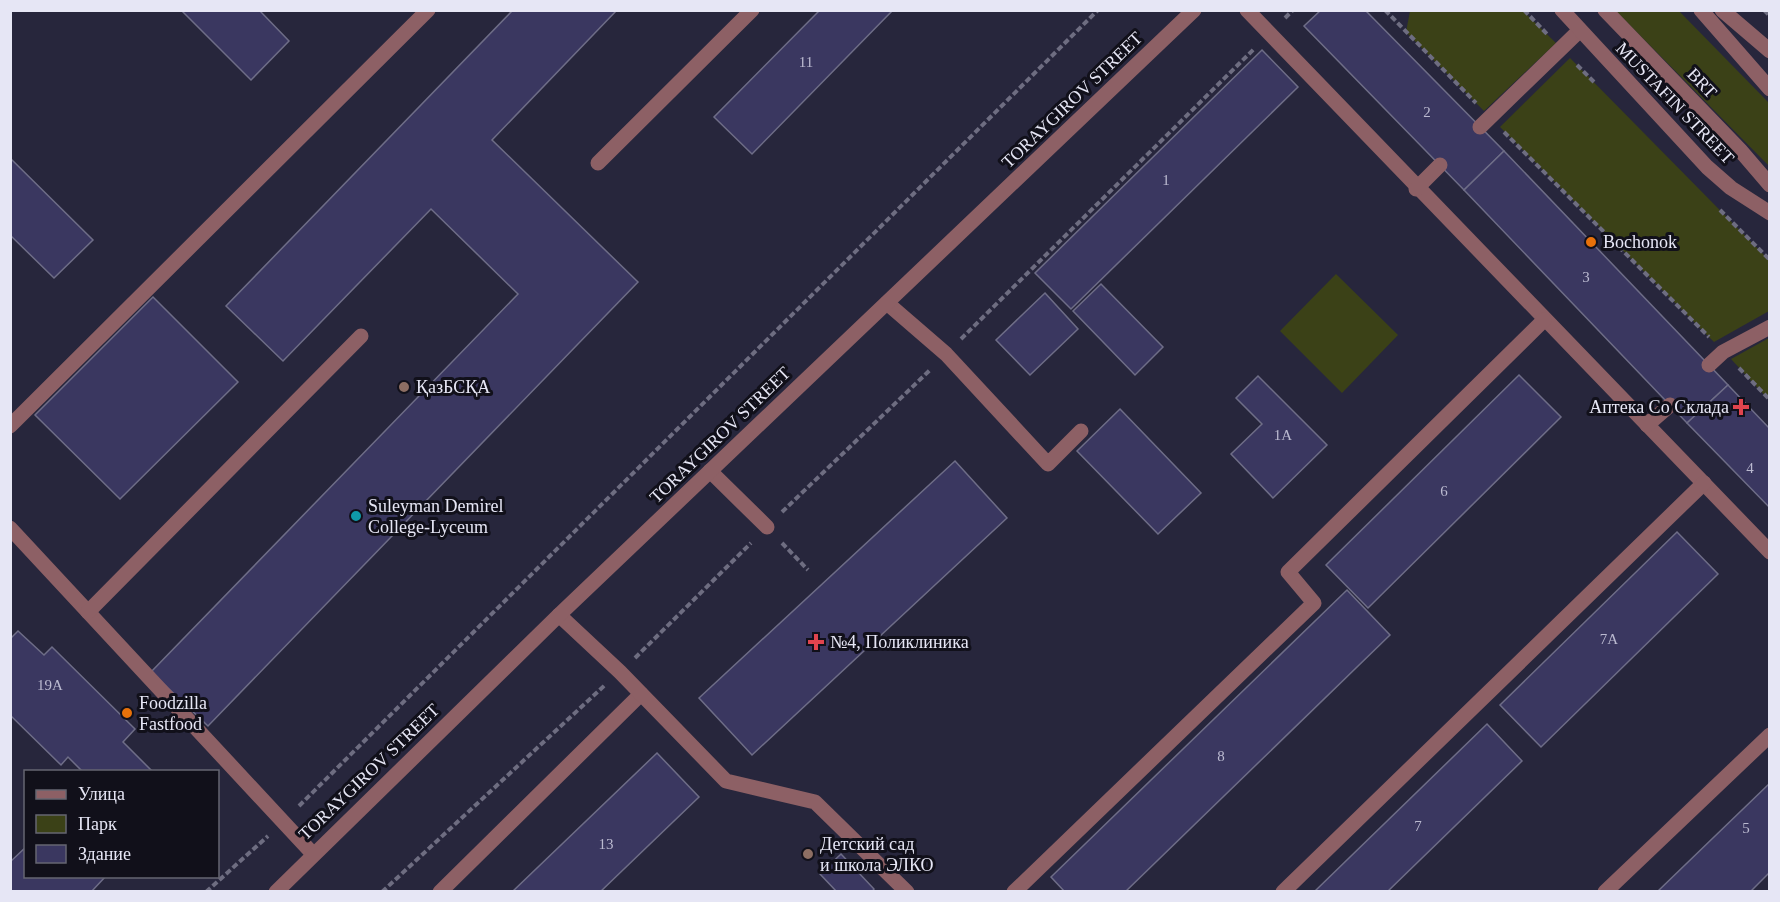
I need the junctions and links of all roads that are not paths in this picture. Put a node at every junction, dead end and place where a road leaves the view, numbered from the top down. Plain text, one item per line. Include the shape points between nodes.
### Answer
1 (428, 10) edge
2 (752, 10) edge
3 (1194, 10) edge
4 (1247, 10) edge
5 (1562, 10) edge
6 (1605, 10) edge
7 (1701, 10) edge
8 (1722, 10) edge
9 (1580, 32) junction
10 (1770, 51) edge
11 (1770, 89) edge
12 (1485, 122) road end
13 (598, 163) dead end
14 (1440, 165) dead end
15 (1770, 185) edge
16 (1416, 189) junction
17 (1770, 213) edge
18 (887, 303) junction
19 (1544, 320) junction
20 (1770, 327) edge
21 (361, 336) dead end
22 (1709, 365) dead end
23 (1670, 405) dead end
24 (1647, 425) junction
25 (10, 426) edge
26 (1081, 431) dead end
27 (710, 471) junction
28 (1704, 483) junction
29 (767, 527) road end
30 (10, 528) edge
31 (1770, 552) edge
32 (88, 612) junction
33 (559, 615) junction
34 (641, 694) junction
35 (1770, 735) edge
36 (313, 854) junction
37 (276, 891) edge
38 (440, 891) edge
39 (907, 891) edge
40 (1014, 891) edge
41 (1283, 891) edge
42 (1605, 891) edge

1 - 25 street
2 - 13 street
3 - 18 street, TORAYGIROV STREET
4 - 16 street
5 - 9 street, MUSTAFIN STREET
6 - 15 street, BRT
7 - 11 street
8 - 10 street
9 - 12 street
9 - 17 street, MUSTAFIN STREET via 1707,167
14 - 16 street
16 - 19 street
18 - 26 street via 946,354 1048,464
18 - 27 street, TORAYGIROV STREET
19 - 24 street
19 - 40 street via 1288,572 1314,603
20 - 22 street via 1723,352
21 - 32 street
23 - 24 street
24 - 28 street
27 - 29 street
27 - 33 street, TORAYGIROV STREET
28 - 31 street
28 - 41 street
30 - 32 street
32 - 36 street
33 - 34 street
33 - 36 street, TORAYGIROV STREET
34 - 38 street
34 - 39 street via 726,782 815,802
35 - 42 street
36 - 37 street, TORAYGIROV STREET

